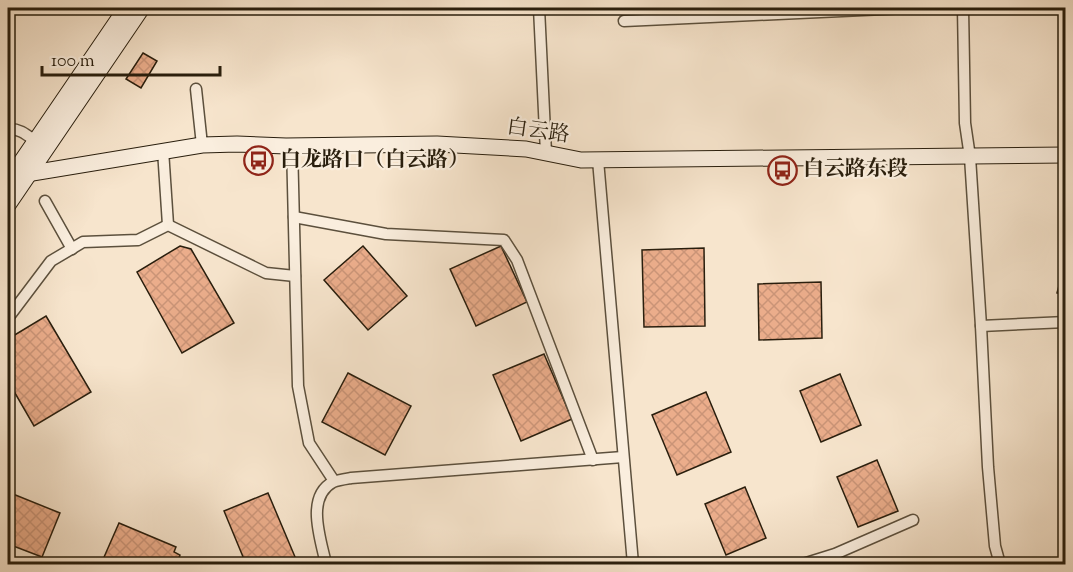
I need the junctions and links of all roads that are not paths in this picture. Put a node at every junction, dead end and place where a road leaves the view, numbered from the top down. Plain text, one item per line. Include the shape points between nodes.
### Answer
1 (126, 8) edge
2 (142, 8) edge
3 (539, 8) edge
4 (906, 8) edge
5 (963, 8) edge
6 (624, 21) dead end
7 (196, 89) dead end
8 (8, 129) edge
9 (35, 141) junction
10 (202, 145) junction
11 (292, 146) junction
12 (163, 150) junction
13 (546, 153) junction
14 (1065, 155) edge
15 (970, 157) junction
16 (598, 160) junction
17 (29, 173) junction
18 (9, 178) edge
19 (45, 201) dead end
20 (8, 206) edge
21 (294, 217) junction
22 (168, 225) junction
23 (72, 249) junction
24 (296, 276) junction
25 (8, 318) edge
26 (1065, 322) edge
27 (981, 326) junction
28 (623, 457) junction
29 (593, 460) junction
30 (334, 481) junction
31 (913, 520) dead end
32 (326, 564) edge
33 (633, 564) edge
34 (803, 564) edge
35 (1000, 564) edge

1 - 9 street
2 - 17 street
3 - 13 street
4 - 6 street
5 - 15 street via 965,123
7 - 10 street
8 - 9 street
9 - 18 street
10 - 11 street, 白云路
10 - 12 street, 白云路
11 - 13 street, 白云路 via 437,144
11 - 21 street
12 - 17 street, 白云路
12 - 22 street
13 - 16 street, 白云路
14 - 15 street, 白云路
15 - 16 street, 白云路
15 - 27 street
16 - 28 street
17 - 18 street, 白云路
17 - 20 street
19 - 23 street
21 - 24 street
21 - 29 street via 386,234 504,240 517,260
22 - 23 street via 138,240 83,242
22 - 24 street via 266,273
23 - 25 street via 51,261
24 - 30 street via 298,386 309,442
26 - 27 street
27 - 35 street via 988,467
28 - 29 street
28 - 33 street
29 - 30 street
30 - 32 street via 321,492 317,508
31 - 34 street

